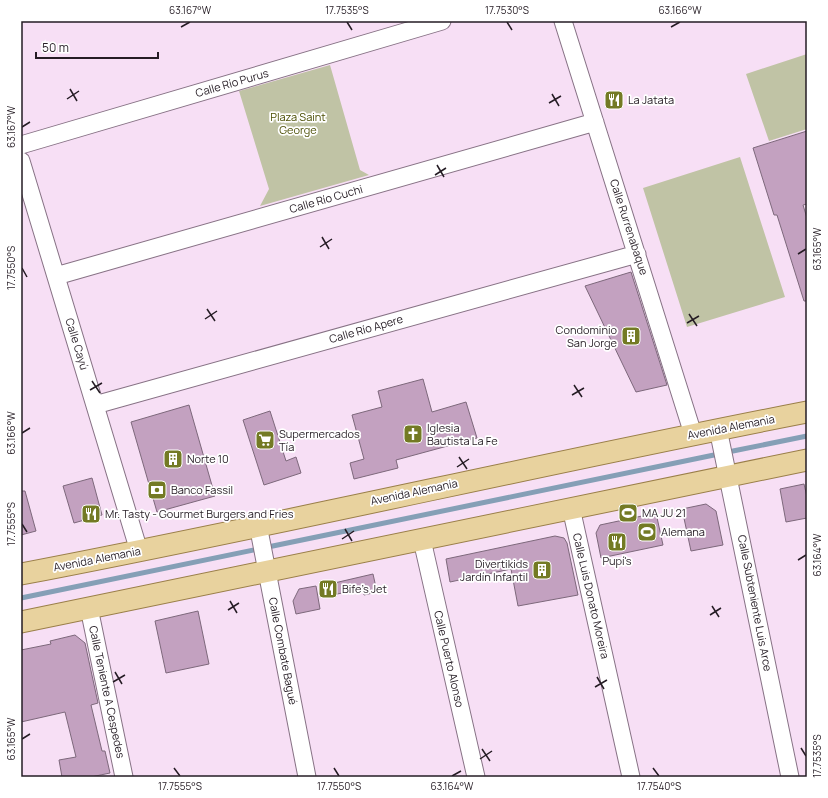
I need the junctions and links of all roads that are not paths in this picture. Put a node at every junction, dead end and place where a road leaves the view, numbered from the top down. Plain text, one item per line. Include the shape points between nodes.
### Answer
1 (442, 21) edge
2 (563, 21) edge
3 (595, 122) junction
4 (21, 145) edge
5 (21, 160) edge
6 (637, 254) junction
7 (56, 276) junction
8 (95, 405) junction
9 (807, 412) edge
10 (719, 432) junction
11 (693, 434) junction
12 (807, 460) edge
13 (729, 474) junction
14 (571, 508) junction
15 (259, 530) junction
16 (422, 540) junction
17 (139, 551) junction
18 (266, 566) junction
19 (21, 574) edge
20 (90, 608) junction
21 (21, 622) edge
22 (124, 777) edge
23 (307, 777) edge
24 (476, 777) edge
25 (631, 777) edge
26 (790, 777) edge

1 - 4 street, Calle Río Purus
2 - 3 street, Calle Rurrenabaque
3 - 6 street, Calle Rurrenabaque
3 - 7 street, Calle Río Cuchi
5 - 7 street, Calle Cayú
6 - 8 street, Calle Río Apere
6 - 11 street, Calle Rurrenabaque
7 - 8 street, Calle Cayú
8 - 17 street, Calle Cayú
9 - 10 main road, Avenida Alemania
10 - 11 main road, Avenida Alemania
10 - 13 street, Calle Subteniente Luis Arce
11 - 15 main road, Avenida Alemania
12 - 13 main road
13 - 14 main road
13 - 26 street, Calle Subteniente Luis Arce
14 - 16 main road
14 - 25 street, Calle Luis Donato Moreira
15 - 17 main road, Avenida Alemania
15 - 18 street, Calle Combate Bagué
16 - 18 main road
16 - 24 street, Calle Puerto Alonso
17 - 19 main road, Avenida Alemania
18 - 20 main road
18 - 23 street, Calle Combate Bagué
20 - 21 main road
20 - 22 street, Calle Teniente A Cespedes

